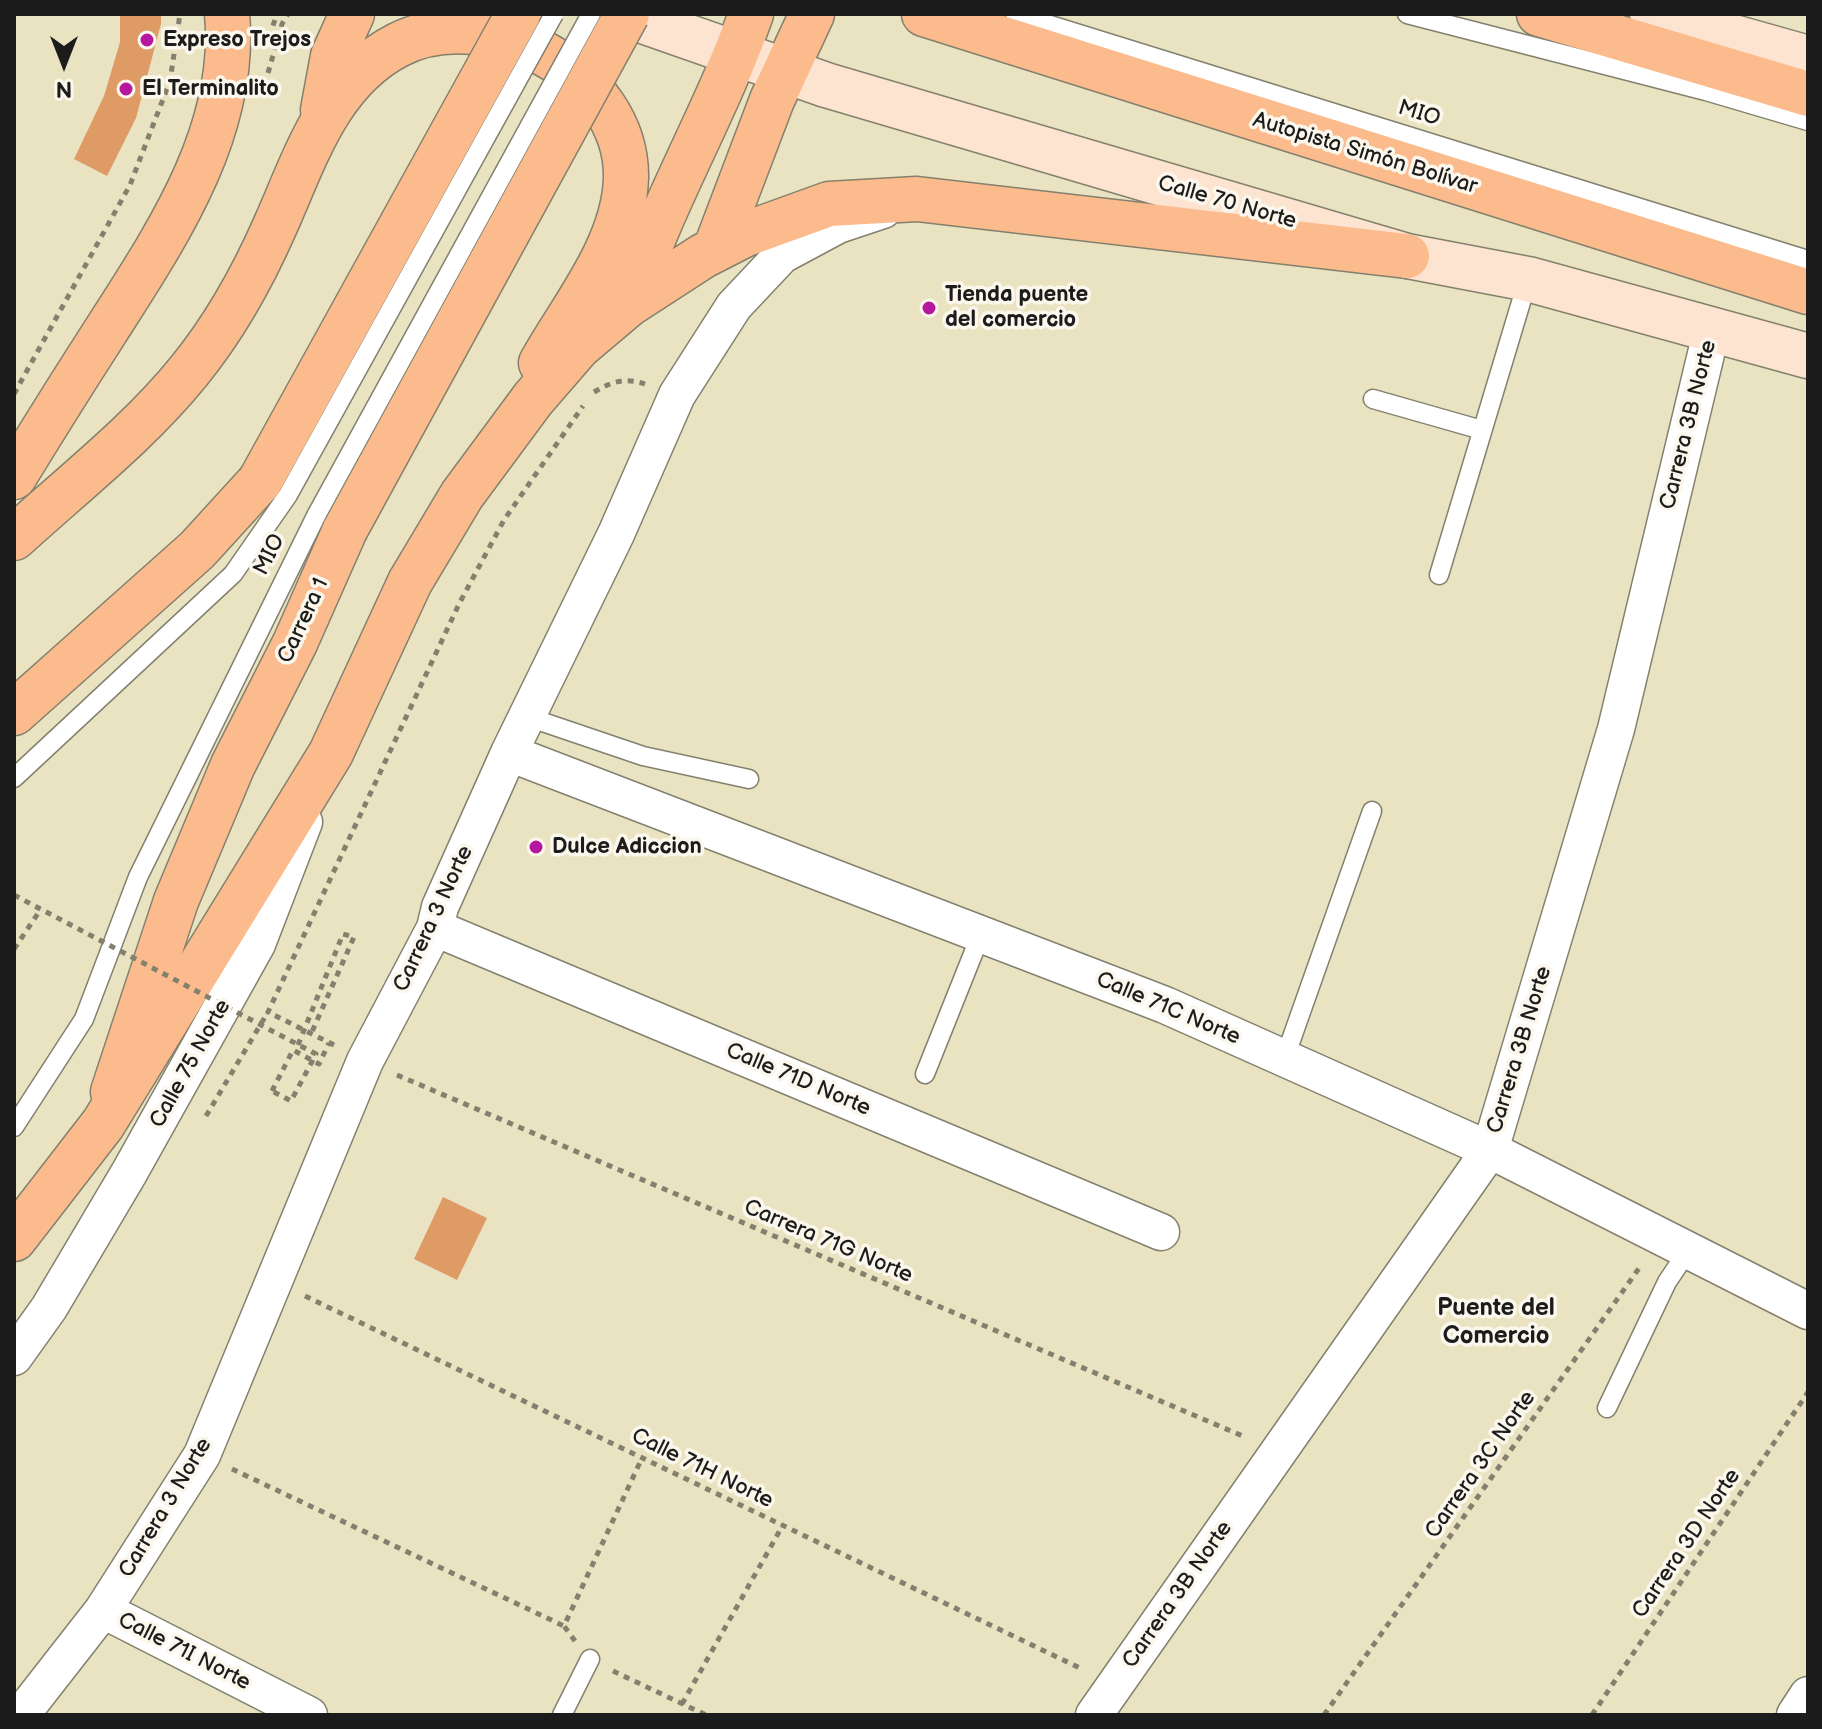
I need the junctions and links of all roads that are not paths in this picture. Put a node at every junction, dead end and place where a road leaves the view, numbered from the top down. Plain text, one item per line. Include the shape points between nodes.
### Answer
1 (227, 14) edge
2 (352, 14) edge
3 (518, 14) edge
4 (554, 14) edge
5 (591, 14) edge
6 (812, 14) edge
7 (924, 14) edge
8 (1015, 14) edge
9 (1407, 14) edge
10 (1539, 14) edge
11 (1652, 14) edge
12 (634, 18) edge
13 (744, 33) edge
14 (1808, 58) edge
15 (787, 71) junction
16 (1808, 94) edge
17 (1808, 121) edge
18 (322, 125) junction
19 (917, 199) junction
20 (715, 250) junction
21 (1407, 256) junction
22 (1808, 260) edge
23 (1528, 279) junction
24 (1808, 292) edge
25 (629, 304) junction
26 (1712, 329) junction
27 (1808, 356) edge
28 (1373, 399) dead end
29 (1482, 430) junction
30 (488, 460) junction
31 (14, 477) edge
32 (274, 488) junction
33 (331, 522) junction
34 (14, 538) edge
35 (1439, 575) dead end
36 (14, 713) edge
37 (528, 717) junction
38 (331, 753) junction
39 (509, 753) junction
40 (14, 778) edge
41 (749, 779) dead end
42 (1372, 811) dead end
43 (435, 928) junction
44 (981, 934) junction
45 (1284, 1060) junction
46 (925, 1074) dead end
47 (103, 1124) junction
48 (14, 1127) edge
49 (1490, 1150) junction
50 (1161, 1232) dead end
51 (14, 1239) edge
52 (1676, 1242) junction
53 (1808, 1311) edge
54 (14, 1357) edge
55 (1607, 1408) dead end
56 (103, 1610) junction
57 (590, 1659) road end
58 (1808, 1695) edge
59 (21, 1715) edge
60 (309, 1715) edge
61 (562, 1715) edge
62 (1094, 1715) edge
63 (1795, 1715) edge

1 - 31 main road via 221,98 192,182 148,264
2 - 18 main road via 327,79
3 - 32 main road, bridge
4 - 32 lane, MIO, bridge
5 - 33 lane, MIO, bridge
6 - 15 main road
7 - 24 main road, Autopista Simón Bolívar
8 - 22 lane, MIO
9 - 17 lane
10 - 16 main road
11 - 14 street
12 - 13 street, Calle 70 Norte
12 - 33 main road, Carrera 1, bridge
13 - 15 street, Calle 70 Norte
13 - 25 main road via 643,260
15 - 20 main road
15 - 21 street, Calle 70 Norte
18 - 30 main road via 362,68 400,44 454,31 504,37 552,58 587,86 617,132 626,177 616,229
18 - 34 main road via 264,249 189,371
19 - 20 main road via 829,204
19 - 21 main road
19 - 37 street, Carrera 3 Norte via 808,239 782,255 734,306 677,395
20 - 25 main road
21 - 23 street, Calle 70 Norte
23 - 26 street, Calle 70 Norte
23 - 29 lane
25 - 30 main road via 578,347
26 - 27 street, Calle 70 Norte
26 - 49 street, Carrera 3B Norte via 1616,729
28 - 29 lane
29 - 35 lane
30 - 38 main road via 410,582
32 - 36 main road
32 - 40 lane, MIO via 233,574
33 - 47 main road, Carrera 1 via 295,643 233,765 176,901
33 - 48 lane, MIO via 138,877 84,1019
37 - 39 street, Carrera 3 Norte
37 - 41 lane via 643,756
38 - 47 main road
38 - 54 street, Calle 75 Norte via 257,944 121,1187
39 - 43 street, Carrera 3 Norte
39 - 44 street, Calle 71C Norte
42 - 45 lane
43 - 50 street, Calle 71D Norte
43 - 56 street, Carrera 3 Norte via 365,1061 202,1455
44 - 45 street, Calle 71C Norte via 1165,1005
44 - 46 lane
45 - 49 street, Calle 71C Norte
47 - 51 main road, Carrera 1
49 - 52 street, Calle 71C Norte
49 - 62 street, Carrera 3B Norte
52 - 53 street, Calle 71C Norte
52 - 55 lane via 1667,1282
56 - 59 street, Carrera 3 Norte
56 - 60 street, Calle 71I Norte
57 - 61 lane
58 - 63 street

